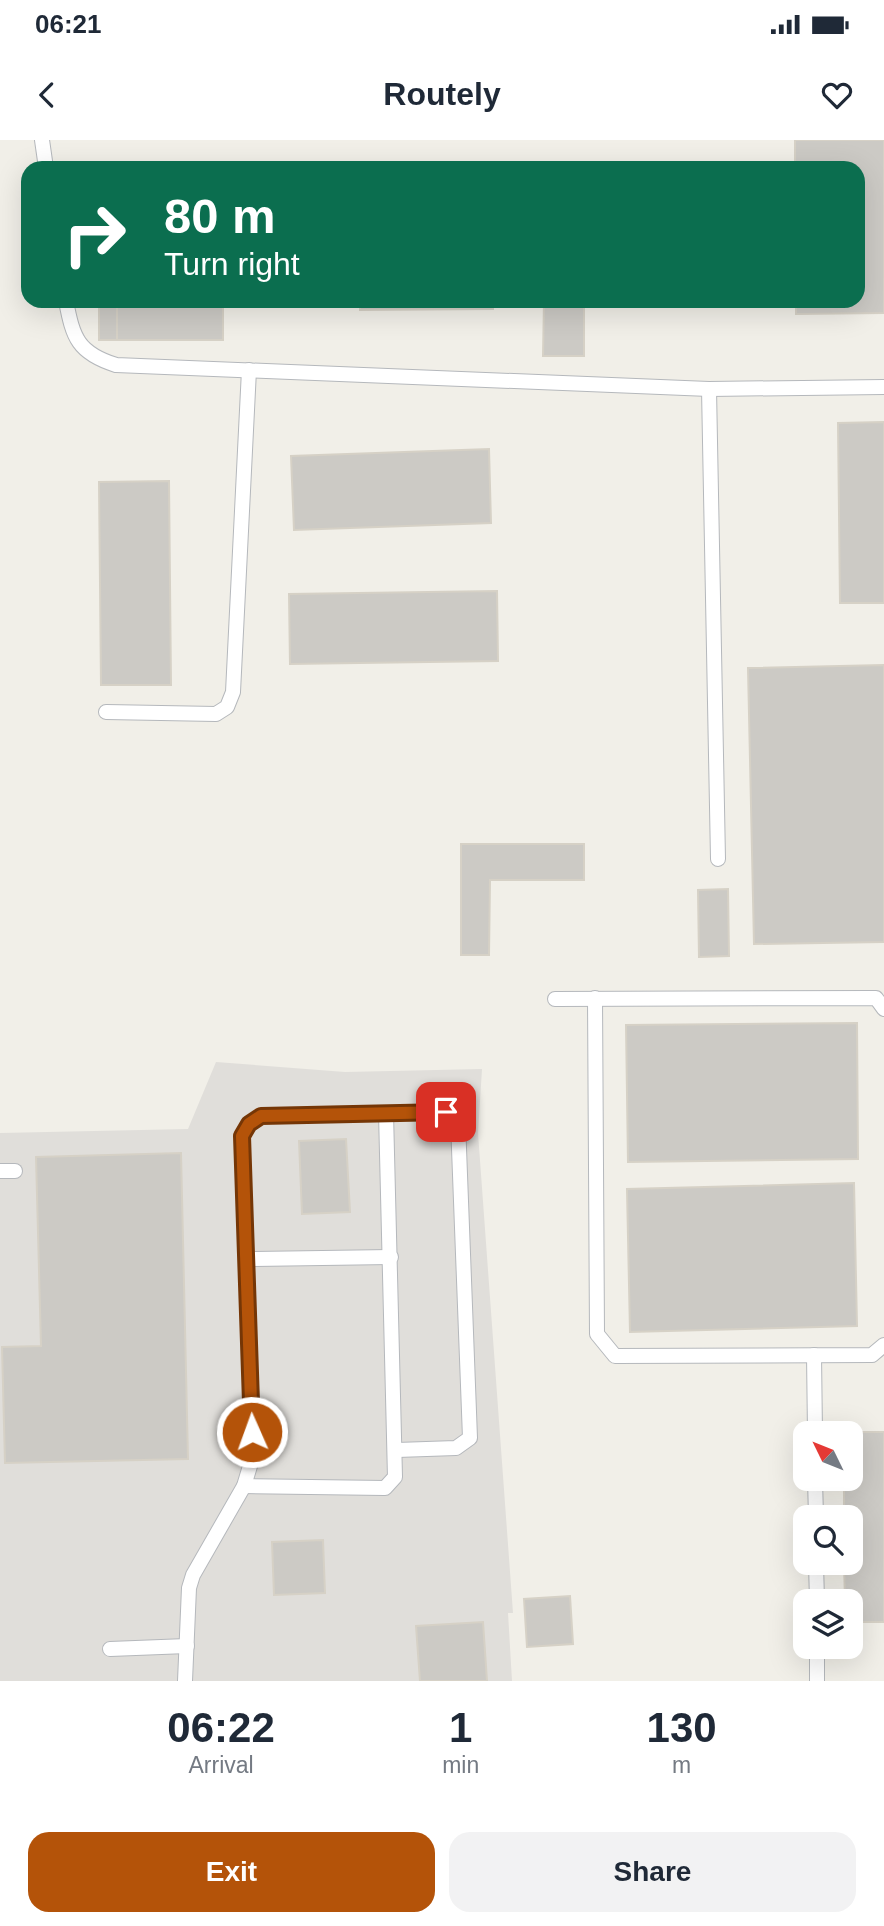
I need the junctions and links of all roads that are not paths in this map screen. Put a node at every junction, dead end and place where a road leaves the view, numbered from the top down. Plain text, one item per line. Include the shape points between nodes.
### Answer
1 (42, 140) edge
2 (45, 161) edge
3 (68, 308) edge
4 (249, 370) junction
5 (884, 387) edge
6 (709, 390) junction
7 (106, 712) dead end
8 (718, 859) dead end
9 (595, 998) junction
10 (555, 999) dead end
11 (884, 1009) edge
12 (386, 1113) junction
13 (0, 1171) edge
14 (15, 1171) dead end
15 (391, 1256) junction
16 (247, 1259) junction
17 (884, 1345) edge
18 (814, 1355) junction
19 (815, 1421) edge
20 (397, 1450) junction
21 (244, 1486) junction
22 (187, 1646) junction
23 (110, 1650) dead end
24 (817, 1659) edge
25 (185, 1681) edge
26 (817, 1681) edge

1 - 2 lane
3 - 4 lane via 79,345 95,358 116,365
4 - 6 lane
4 - 7 lane via 233,692 227,707 216,713
5 - 6 lane
6 - 8 lane
9 - 10 lane
9 - 11 lane via 876,998
9 - 18 lane via 597,1334 615,1356
12 - 15 lane
12 - 16 lane via 261,1116 249,1124 242,1136
12 - 20 lane via 446,1112 458,1122 470,1438 456,1448
13 - 14 lane
15 - 16 lane
15 - 20 lane
16 - 21 lane via 253,1456
17 - 18 lane via 872,1355
18 - 19 lane
20 - 21 lane via 395,1476 385,1488
21 - 22 lane via 193,1575
22 - 23 lane
22 - 25 lane
24 - 26 lane

